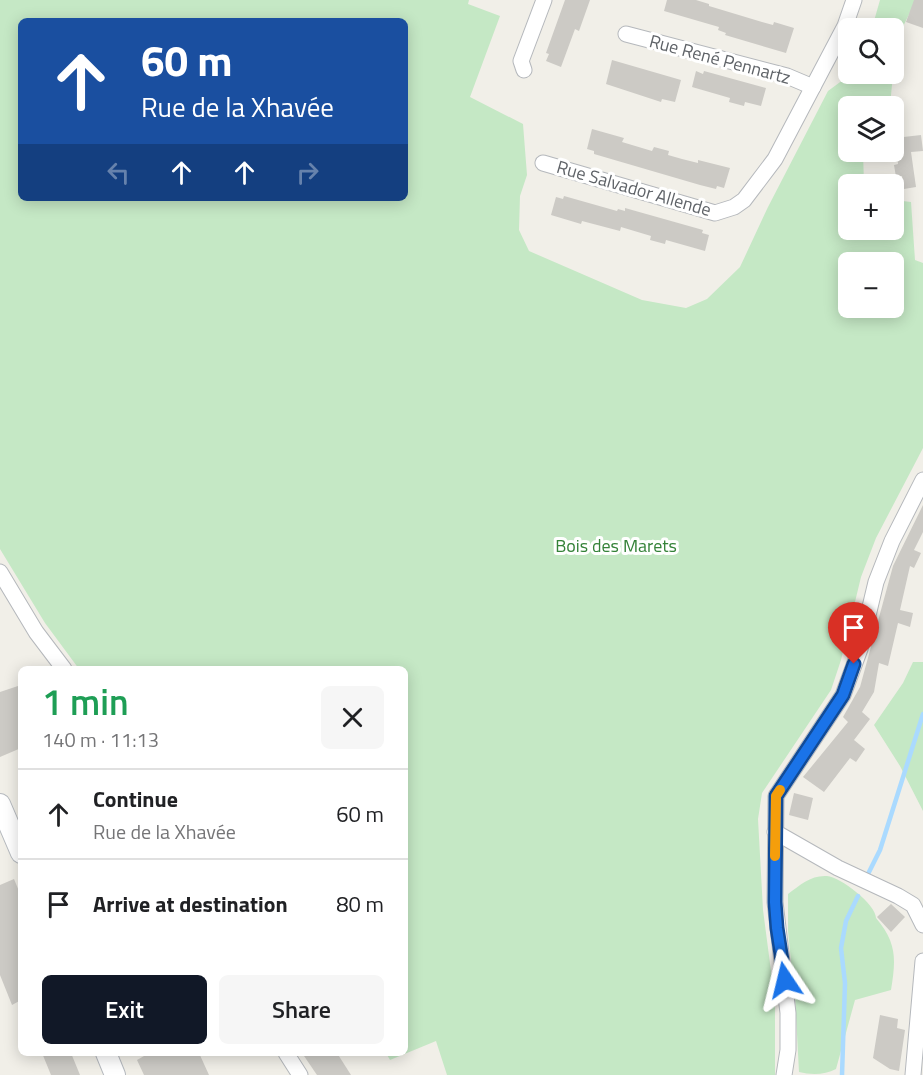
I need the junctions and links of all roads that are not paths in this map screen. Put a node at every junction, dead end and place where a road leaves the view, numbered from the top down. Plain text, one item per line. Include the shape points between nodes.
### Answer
1 (544, 0) edge
2 (854, 0) edge
3 (626, 34) dead end
4 (524, 70) dead end
5 (813, 87) junction
6 (543, 163) dead end
7 (923, 480) edge
8 (0, 572) edge
9 (62, 666) edge
10 (0, 804) edge
11 (775, 831) junction
12 (18, 846) edge
13 (923, 925) edge
14 (923, 961) edge
15 (107, 1056) edge
16 (288, 1056) edge
17 (115, 1075) edge
18 (300, 1075) edge
19 (784, 1075) edge
20 (913, 1075) edge

1 - 4 street via 521,61
2 - 5 street, Rue Salvador Allende
3 - 5 street, Rue René Pennartz via 787,76
5 - 6 street, Rue Salvador Allende via 775,159 744,200 715,213
7 - 11 street via 876,582 860,649 843,695 776,796
8 - 9 street
10 - 12 street
11 - 13 street via 913,905
11 - 19 street via 777,928 788,1013
14 - 20 street
15 - 17 street
16 - 18 street

